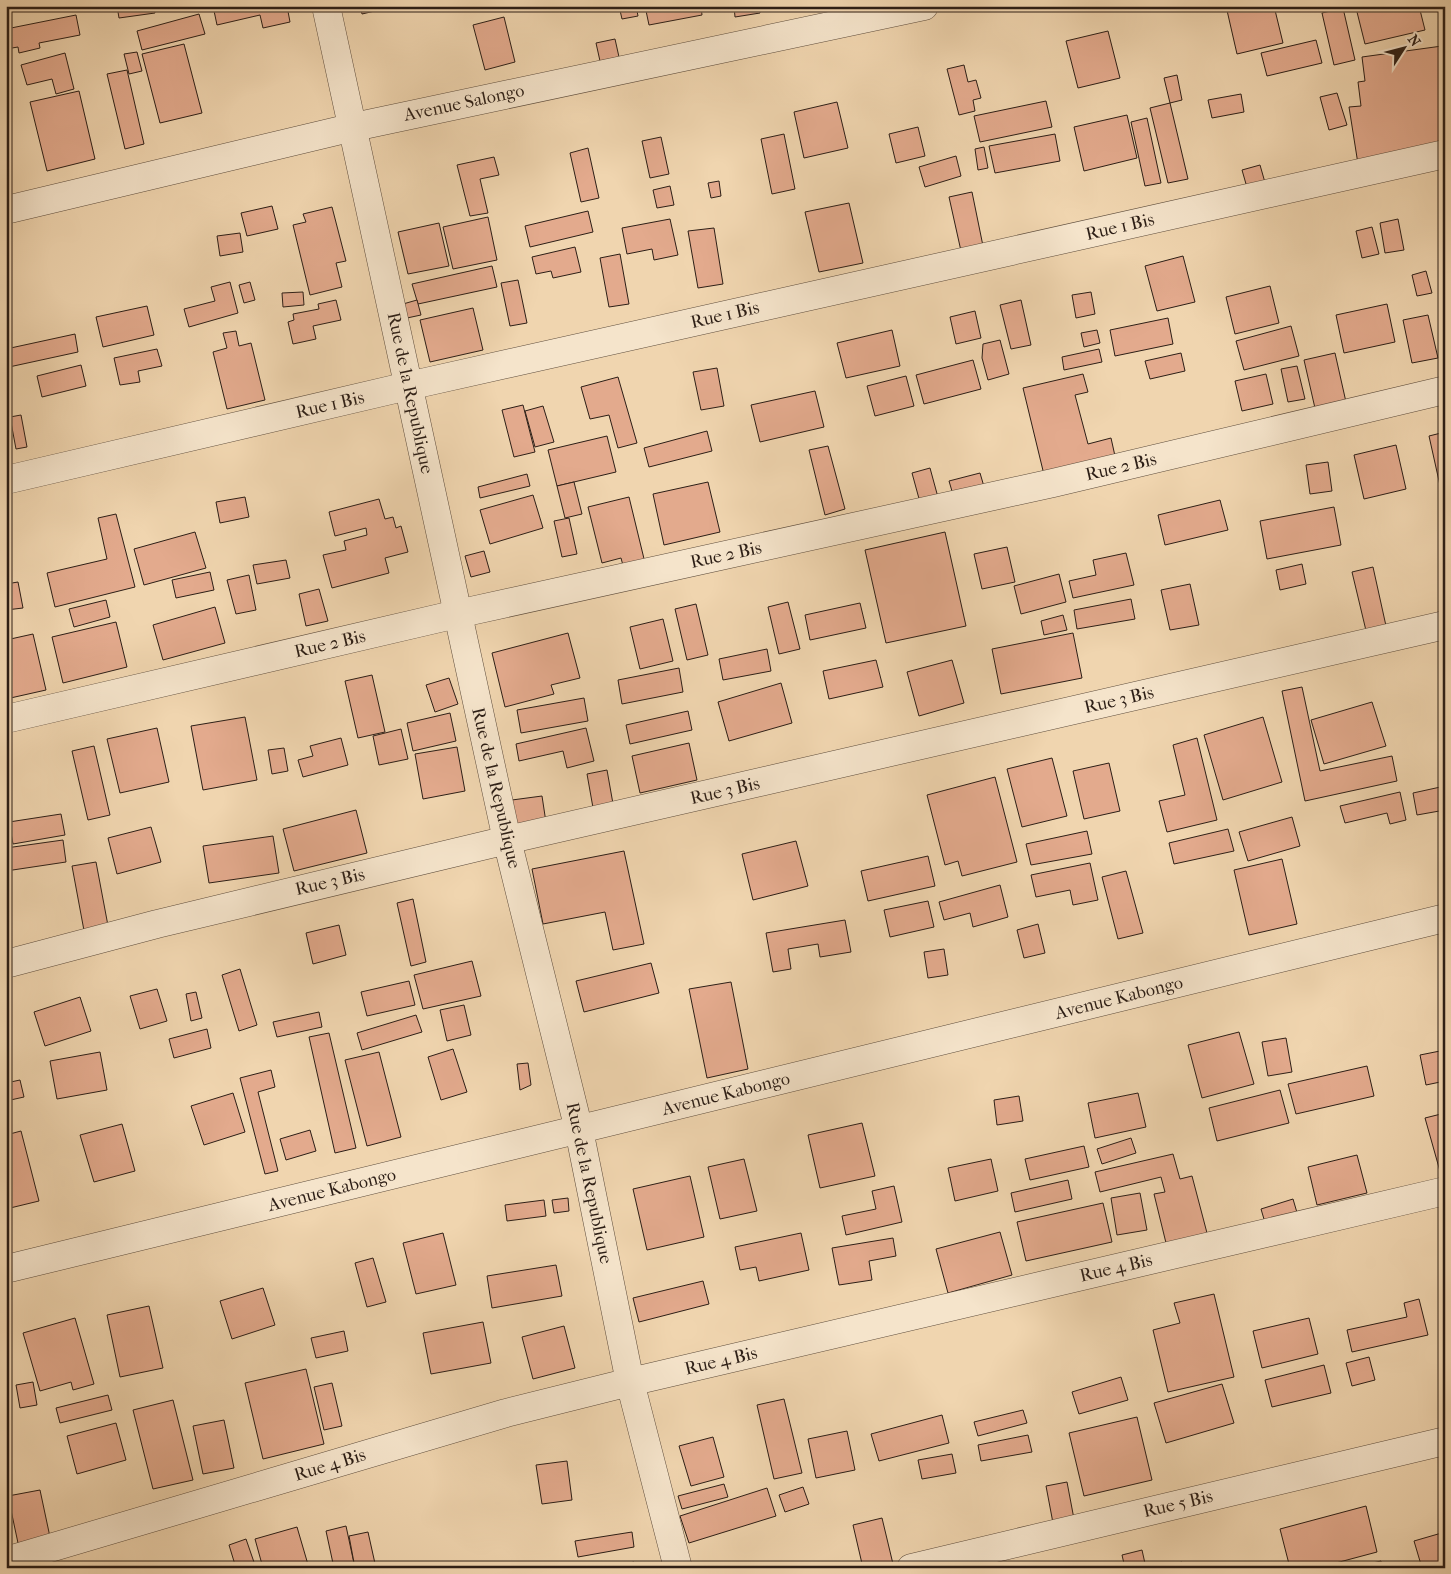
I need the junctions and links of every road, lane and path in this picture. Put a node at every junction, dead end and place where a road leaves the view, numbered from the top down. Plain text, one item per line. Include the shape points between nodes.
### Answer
1 (326, 6) edge
2 (924, 6) edge
3 (354, 127) junction
4 (1445, 154) edge
5 (6, 210) edge
6 (408, 386) junction
7 (1445, 390) edge
8 (6, 480) edge
9 (457, 614) junction
10 (1445, 625) edge
11 (6, 719) edge
12 (507, 840) junction
13 (1445, 918) edge
14 (6, 964) edge
15 (579, 1130) junction
16 (1445, 1191) edge
17 (6, 1268) edge
18 (630, 1382) junction
19 (1445, 1441) edge
20 (6, 1561) edge
21 (678, 1568) edge
22 (912, 1568) edge

1 - 3 street, Rue de la Republique
2 - 3 street, Avenue Salongo
3 - 5 street, Avenue Salongo
3 - 6 street, Rue de la Republique
4 - 6 street, Rue 1 Bis
6 - 8 street, Rue 1 Bis
6 - 9 street, Rue de la Republique
7 - 9 street, Rue 2 Bis via 1053,483
9 - 11 street, Rue 2 Bis
9 - 12 street, Rue de la Republique
10 - 12 street, Rue 3 Bis
12 - 14 street, Rue 3 Bis via 157,924
12 - 15 street, Rue de la Republique
13 - 15 street, Avenue Kabongo
15 - 17 street, Avenue Kabongo
15 - 18 street, Rue de la Republique
16 - 18 street, Rue 4 Bis
18 - 20 street, Rue 4 Bis via 506,1414
18 - 21 street, Rue de la Republique
19 - 22 street, Rue 5 Bis

